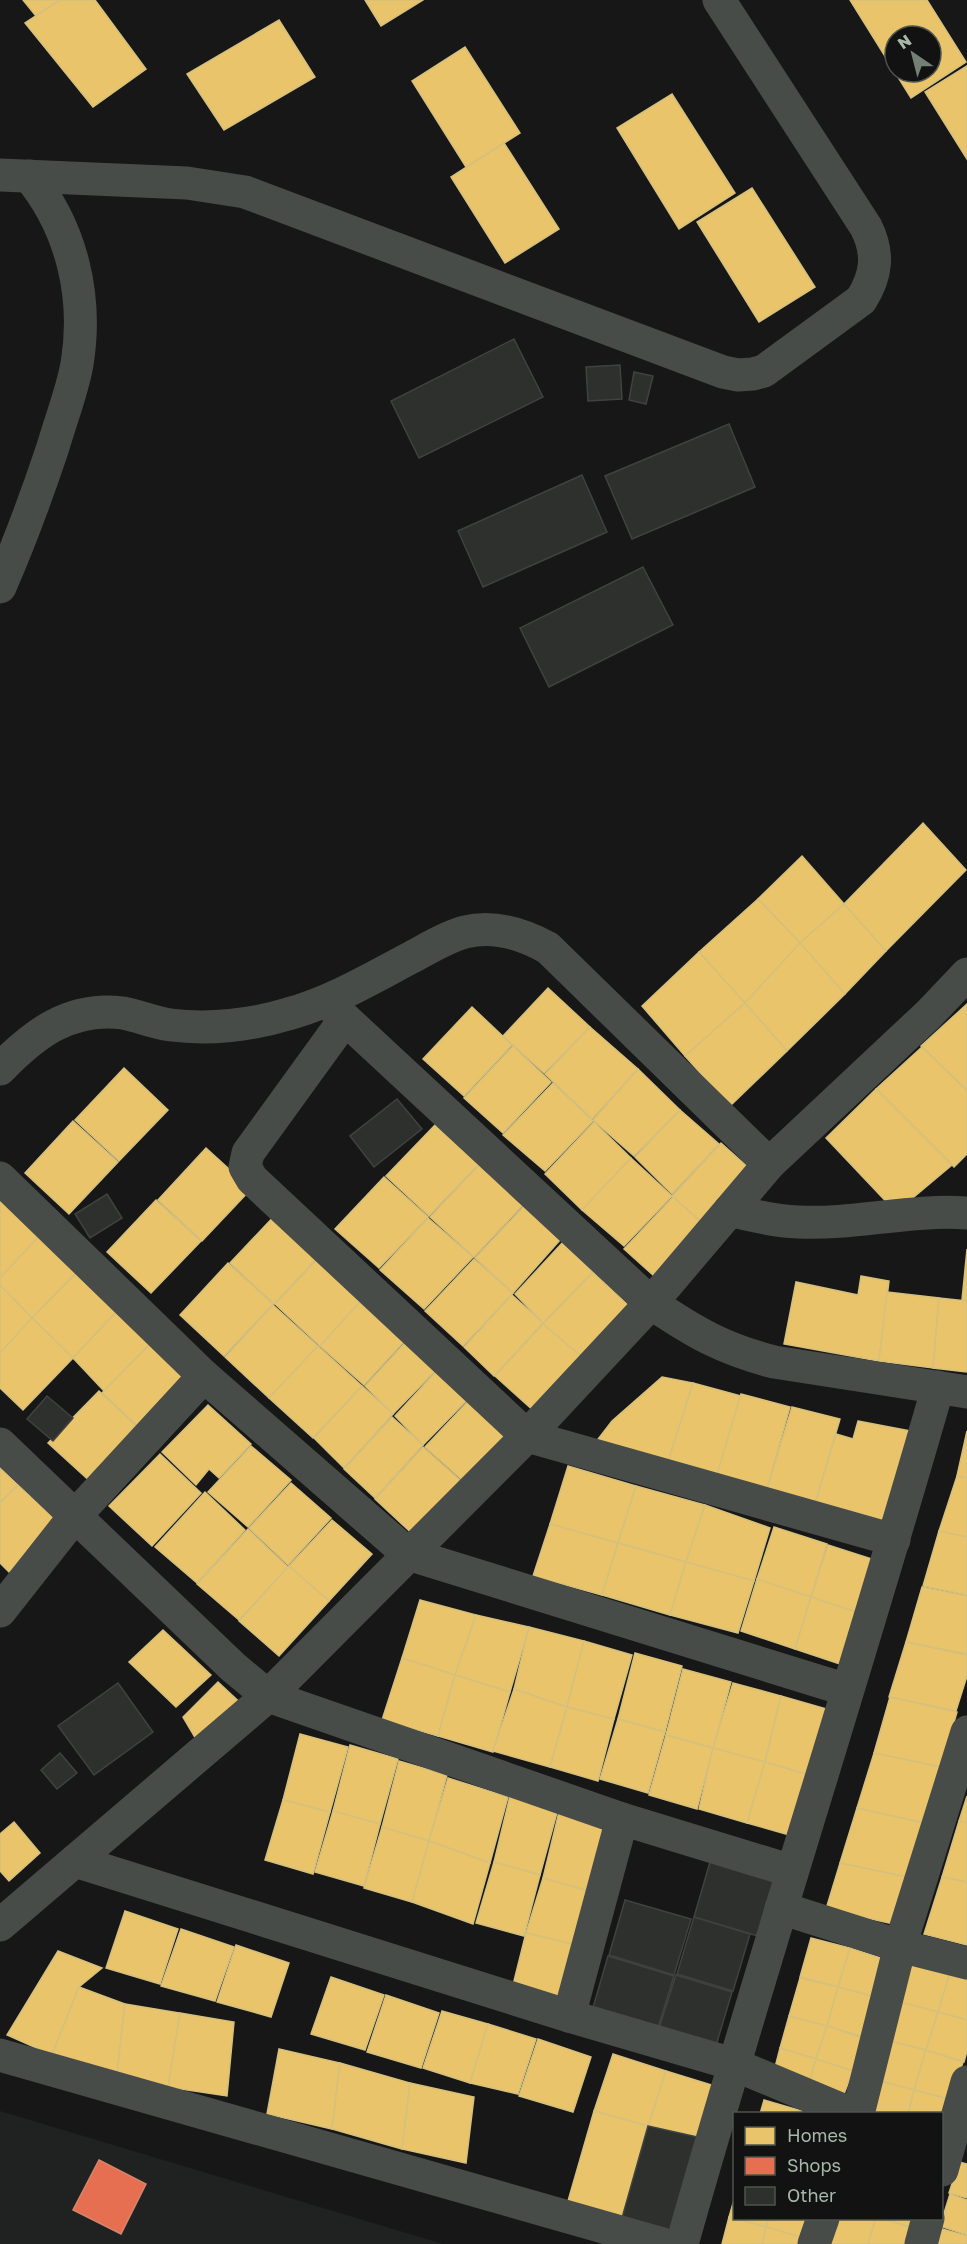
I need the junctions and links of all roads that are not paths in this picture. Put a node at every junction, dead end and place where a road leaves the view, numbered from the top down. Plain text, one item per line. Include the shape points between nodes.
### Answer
1 (719, 0) edge
2 (15, 175) edge
3 (0, 587) edge
4 (967, 974) edge
5 (336, 1010) junction
6 (0, 1069) edge
7 (769, 1164) junction
8 (0, 1178) edge
9 (730, 1210) junction
10 (967, 1214) edge
11 (651, 1303) junction
12 (204, 1376) junction
13 (953, 1390) edge
14 (527, 1436) junction
15 (0, 1444) edge
16 (74, 1517) junction
17 (894, 1540) junction
18 (408, 1554) junction
19 (0, 1611) edge
20 (847, 1690) junction
21 (268, 1696) junction
22 (967, 1732) edge
23 (622, 1819) junction
24 (75, 1861) junction
25 (792, 1871) junction
26 (781, 1908) junction
27 (0, 1925) edge
28 (900, 1946) junction
29 (967, 1963) edge
30 (568, 2016) junction
31 (0, 2055) edge
32 (733, 2064) junction
33 (967, 2082) edge
34 (847, 2112) edge
35 (858, 2112) edge
36 (944, 2151) edge
37 (822, 2220) edge
38 (927, 2220) edge
39 (663, 2244) edge
40 (682, 2244) edge
41 (814, 2244) edge
42 (921, 2244) edge

1 - 2 street via 866,227 876,256 872,279 861,300 774,364 753,374 723,372 245,192 187,183
2 - 3 street via 45,196 58,221 76,277 80,335 70,393 37,496
4 - 7 street
5 - 6 street via 211,1026 171,1025 123,1013 83,1015 40,1032
5 - 7 street via 444,940 466,932 490,930 530,938 548,948
5 - 11 street
5 - 14 street via 248,1153 248,1174
7 - 9 street
8 - 12 street
9 - 10 street via 764,1219 799,1222 918,1213
9 - 11 street
11 - 13 street via 690,1330 745,1355
11 - 14 street
12 - 16 street
12 - 18 street
13 - 17 street
14 - 17 street
14 - 18 street
15 - 16 street
16 - 19 street
16 - 21 street
17 - 20 street
18 - 20 street
18 - 21 street
20 - 25 street
21 - 23 street
21 - 24 street
22 - 28 street
23 - 25 street
23 - 30 street
24 - 27 street
24 - 30 street
25 - 26 street
26 - 28 street
26 - 32 street
28 - 29 street
28 - 35 street
30 - 32 street
31 - 39 street
32 - 34 street
32 - 40 street
33 - 36 street
37 - 41 street
38 - 42 street

